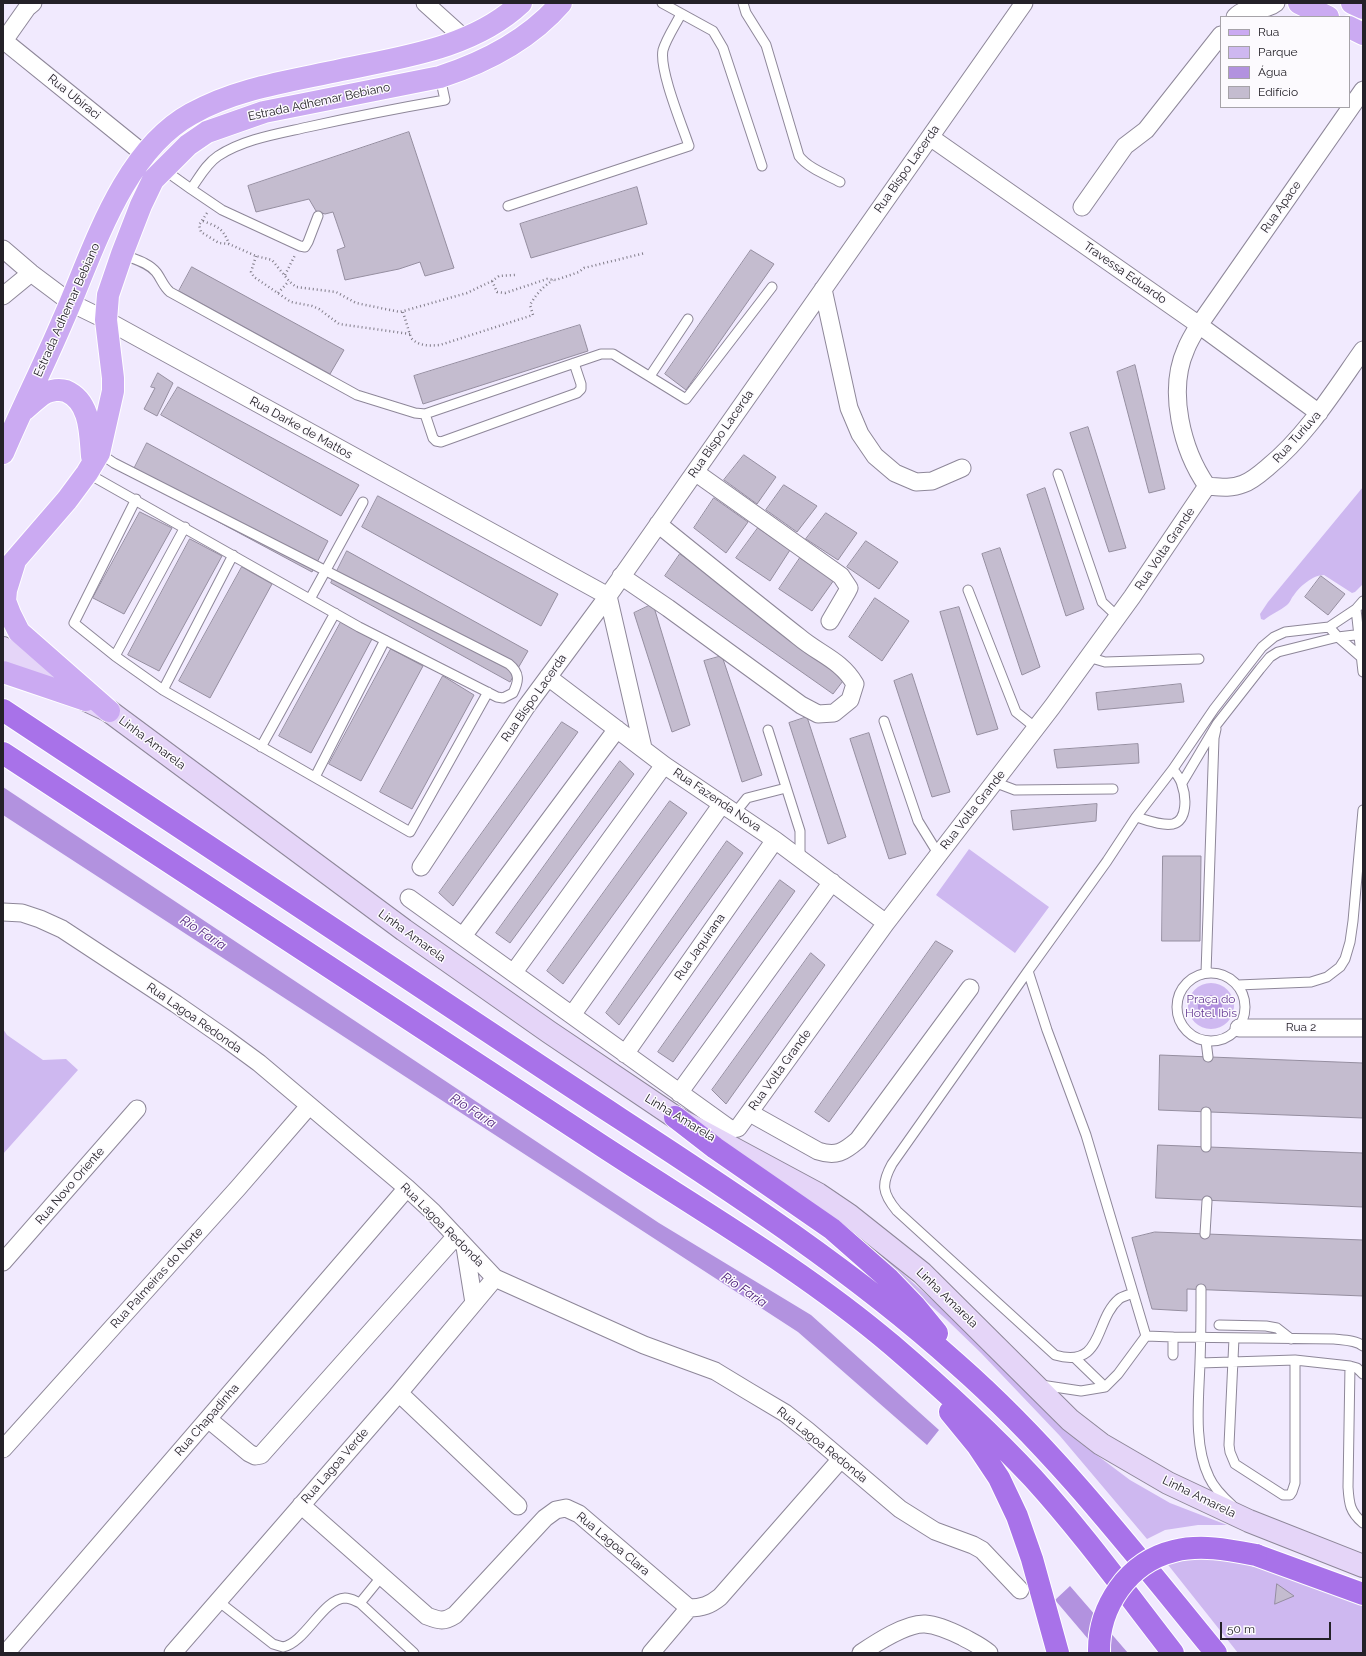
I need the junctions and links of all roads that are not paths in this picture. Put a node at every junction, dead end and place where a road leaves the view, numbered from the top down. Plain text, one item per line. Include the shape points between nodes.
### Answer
1 (33, 3) edge
2 (425, 3) edge
3 (521, 3) edge
4 (561, 3) edge
5 (662, 3) edge
6 (743, 3) edge
7 (1024, 3) edge
8 (1276, 3) edge
9 (1299, 3) edge
10 (1352, 3) edge
11 (1363, 8) edge
12 (681, 14) junction
13 (1236, 16) edge
14 (1326, 16) edge
15 (1350, 28) edge
16 (1363, 34) edge
17 (1220, 36) edge
18 (465, 39) junction
19 (3, 41) edge
20 (440, 77) junction
21 (1363, 90) edge
22 (930, 137) junction
23 (144, 154) junction
24 (762, 166) dead end
25 (162, 169) junction
26 (840, 182) dead end
27 (191, 189) junction
28 (508, 206) dead end
29 (1082, 206) dead end
30 (318, 216) dead end
31 (3, 248) edge
32 (122, 254) junction
33 (30, 273) junction
34 (772, 287) dead end
35 (823, 289) junction
36 (3, 296) edge
37 (71, 303) junction
38 (688, 319) dead end
39 (106, 320) junction
40 (1199, 325) junction
41 (1363, 350) edge
42 (574, 363) junction
43 (650, 376) junction
44 (1319, 413) junction
45 (20, 414) junction
46 (425, 414) junction
47 (3, 453) edge
48 (93, 464) junction
49 (962, 468) dead end
50 (695, 472) junction
51 (1058, 474) dead end
52 (1207, 486) junction
53 (136, 499) junction
54 (363, 502) dead end
55 (658, 524) junction
56 (185, 527) junction
57 (233, 555) junction
58 (9, 567) edge
59 (326, 571) junction
60 (621, 576) junction
61 (968, 590) dead end
62 (608, 596) junction
63 (310, 599) junction
64 (1363, 601) edge
65 (1356, 609) junction
66 (335, 613) junction
67 (1118, 617) junction
68 (830, 621) dead end
69 (1328, 627) junction
70 (1361, 634) edge
71 (1338, 637) junction
72 (385, 640) junction
73 (3, 648) edge
74 (115, 656) junction
75 (1088, 657) junction
76 (1361, 657) junction
77 (1199, 659) dead end
78 (3, 672) edge
79 (1363, 672) edge
80 (548, 677) junction
81 (163, 690) junction
82 (488, 692) junction
83 (86, 700) junction
84 (3, 710) edge
85 (109, 711) junction
86 (884, 721) dead end
87 (1217, 724) junction
88 (1036, 728) junction
89 (617, 729) junction
90 (768, 730) dead end
91 (261, 747) junction
92 (643, 748) junction
93 (3, 753) edge
94 (664, 765) junction
95 (1172, 769) junction
96 (315, 777) junction
97 (994, 782) junction
98 (1182, 783) junction
99 (786, 788) junction
100 (1113, 789) dead end
101 (729, 809) junction
102 (1363, 810) edge
103 (1136, 817) junction
104 (775, 840) junction
105 (939, 855) junction
106 (800, 858) junction
107 (421, 867) dead end
108 (832, 882) junction
109 (409, 898) dead end
110 (3, 912) edge
111 (886, 923) junction
112 (463, 936) junction
113 (1028, 971) junction
114 (514, 972) junction
115 (1206, 973) junction
116 (1238, 985) junction
117 (970, 988) dead end
118 (572, 1015) junction
119 (1239, 1028) junction
120 (1363, 1028) edge
121 (1206, 1041) junction
122 (625, 1054) junction
123 (1208, 1057) dead end
124 (679, 1093) junction
125 (309, 1106) junction
126 (136, 1109) dead end
127 (1206, 1112) dead end
128 (750, 1113) junction
129 (675, 1117) junction
130 (1206, 1147) dead end
131 (407, 1188) junction
132 (1207, 1200) dead end
133 (1205, 1234) dead end
134 (461, 1241) junction
135 (3, 1262) edge
136 (495, 1278) junction
137 (1200, 1289) dead end
138 (1133, 1293) junction
139 (474, 1303) junction
140 (1219, 1325) dead end
141 (1146, 1336) junction
142 (1173, 1337) junction
143 (1201, 1338) junction
144 (1234, 1338) junction
145 (1291, 1338) junction
146 (1363, 1346) edge
147 (1173, 1355) dead end
148 (1075, 1358) junction
149 (1295, 1360) junction
150 (1200, 1363) junction
151 (1233, 1363) junction
152 (961, 1366) junction
153 (1350, 1366) junction
154 (1363, 1374) edge
155 (929, 1378) junction
156 (1034, 1384) junction
157 (1105, 1387) junction
158 (399, 1393) junction
159 (208, 1419) junction
160 (3, 1449) edge
161 (841, 1459) junction
162 (301, 1505) junction
163 (518, 1506) dead end
164 (1249, 1521) junction
165 (1363, 1523) edge
166 (1363, 1566) edge
167 (382, 1576) junction
168 (1020, 1590) dead end
169 (1363, 1594) edge
170 (218, 1601) junction
171 (360, 1603) junction
172 (689, 1608) junction
173 (6, 1653) edge
174 (173, 1653) edge
175 (414, 1653) edge
176 (651, 1653) edge
177 (861, 1653) edge
178 (989, 1653) edge
179 (1058, 1653) edge
180 (1099, 1653) edge
181 (1173, 1653) edge
182 (1216, 1653) edge

1 - 19 street
2 - 18 street
3 - 18 main road, Estrada Adhemar Bebiano via 501,19
4 - 20 main road, Estrada Adhemar Bebiano via 536,28 507,48 462,70
5 - 12 lane
6 - 26 lane via 746,13 766,45 799,156 808,165
7 - 22 street, Rua Bispo Lacerda
8 - 13 street via 1271,7 1242,11
9 - 14 main road
10 - 11 main road
12 - 24 lane via 713,31 723,48
12 - 28 lane via 663,50 663,61 689,146
15 - 16 main road
17 - 29 street via 1146,130 1125,146
18 - 23 main road, Estrada Adhemar Bebiano via 415,54 231,96 210,104 178,122
19 - 23 street, Rua Ubiraci
20 - 25 main road, Estrada Adhemar Bebiano via 264,112 208,132 188,145
20 - 27 lane via 445,100 375,112 259,138 217,157
21 - 40 street, Rua Apace
22 - 35 street, Rua Bispo Lacerda
22 - 40 street, Travessa Eduardo
23 - 37 main road, Estrada Adhemar Bebiano via 122,189 91,253
25 - 27 lane
25 - 32 main road, Estrada Adhemar Bebiano via 153,180 141,205
27 - 30 lane via 238,219 300,246 305,247
31 - 33 street, Rua Darke de Mattos
32 - 39 main road, Estrada Adhemar Bebiano via 108,295
32 - 46 lane via 150,266 170,292 357,395
33 - 36 street
33 - 37 street, Rua Darke de Mattos
34 - 43 lane via 686,399
35 - 49 street via 849,408 860,434 874,456 895,473 916,482 932,481
35 - 50 street, Rua Bispo Lacerda
37 - 39 street, Rua Darke de Mattos
37 - 45 main road, Estrada Adhemar Bebiano
38 - 43 lane
39 - 48 main road, Estrada Adhemar Bebiano via 113,391
39 - 62 street, Rua Darke de Mattos
40 - 44 street, Travessa Eduardo
40 - 52 street, Rua Apace via 1185,350 1177,393 1186,444 1196,470
41 - 44 street, Rua Turiuva
42 - 43 lane via 608,353
42 - 46 lane
42 - 46 lane via 581,384 581,389 577,393 441,442 433,438
44 - 52 street, Rua Turiuva via 1283,454 1260,474 1244,484 1226,488
45 - 47 main road, Estrada Adhemar Bebiano
45 - 48 main road via 51,390 64,390 73,394 80,400 86,413
48 - 53 lane
48 - 58 main road, Estrada Adhemar Bebiano via 67,500
48 - 59 lane via 114,463
50 - 55 street, Rua Bispo Lacerda
50 - 68 street via 841,576 848,588
51 - 67 lane via 1102,602
52 - 67 street, Rua Volta Grande
53 - 56 lane
53 - 74 lane via 74,623
54 - 59 lane
55 - 60 street, Rua Bispo Lacerda
55 - 60 street via 801,639 839,663 855,684 850,700 834,713 818,714 801,705
56 - 57 lane
56 - 74 lane
57 - 63 lane
57 - 81 lane
58 - 85 main road via 5,601 20,632
59 - 63 lane
59 - 82 lane via 514,668 518,674 518,683 513,693 503,698
60 - 62 street, Rua Bispo Lacerda
61 - 88 lane via 1016,712
62 - 80 street, Rua Bispo Lacerda
62 - 92 street
63 - 66 lane
64 - 65 lane
65 - 69 lane
65 - 70 lane
66 - 72 lane
66 - 91 lane
67 - 75 street, Rua Volta Grande
69 - 71 lane
69 - 95 lane via 1285,632 1262,647
70 - 71 lane
70 - 76 lane
71 - 76 lane
71 - 87 lane via 1274,654
72 - 82 lane
72 - 96 lane
73 - 83 main road, Linha Amarela via 49,673
74 - 81 lane
75 - 77 lane via 1105,662
75 - 88 street, Rua Volta Grande
76 - 79 lane
78 - 83 main road
80 - 89 street, Rua Fazenda Nova
80 - 107 street, Rua Bispo Lacerda
81 - 91 lane
82 - 96 lane via 410,832
83 - 85 main road, Linha Amarela
84 - 152 highway via 746,1202 868,1289
85 - 129 main road, Linha Amarela via 474,980
86 - 105 lane via 918,821
87 - 98 lane
87 - 115 lane via 1214,738
88 - 97 street, Rua Volta Grande
89 - 92 street, Rua Fazenda Nova
89 - 112 street
90 - 99 lane
91 - 96 lane
92 - 94 street, Rua Fazenda Nova
93 - 155 highway via 776,1259 867,1325
94 - 101 street, Rua Fazenda Nova
94 - 114 street
95 - 98 lane
95 - 103 lane
97 - 100 lane via 1015,790
97 - 105 street, Rua Volta Grande
98 - 103 lane via 1185,804 1178,821 1166,824
99 - 101 lane via 747,798
99 - 106 lane via 800,832
101 - 104 street, Rua Fazenda Nova
101 - 118 street
102 - 116 lane via 1350,942 1340,967 1327,977 1311,982
103 - 113 lane
104 - 106 street, Rua Fazenda Nova
104 - 122 street, Rua Jaquirana
105 - 111 street, Rua Volta Grande
106 - 108 street, Rua Fazenda Nova
108 - 111 street, Rua Fazenda Nova
108 - 124 street
109 - 112 street
110 - 125 street, Rua Lagoa Redonda via 22,913 62,929 225,1038
111 - 128 street, Rua Volta Grande
112 - 114 street
113 - 138 lane via 1046,1030 1086,1135
113 - 148 lane via 892,1164 886,1174 884,1185 889,1202 897,1211 1046,1349 1055,1356
114 - 118 street
115 - 116 lane via 1222,974
115 - 121 lane via 1200,974 1183,986 1177,1002 1179,1020 1185,1029 1197,1039
116 - 119 lane via 1246,1007
117 - 128 street via 858,1140 848,1148 837,1154 818,1151
118 - 122 street
119 - 120 street, Rua 2
119 - 121 lane via 1224,1039
121 - 123 lane
122 - 124 street
124 - 128 street, Rua Volta Grande via 734,1129 740,1126
125 - 131 street, Rua Lagoa Redonda
125 - 160 street, Rua Palmeiras do Norte
126 - 135 street, Rua Novo Oriente
127 - 130 lane
129 - 152 highway via 715,1148 832,1229 889,1279 914,1305
129 - 156 main road, Linha Amarela via 818,1194 850,1215 922,1273
131 - 134 street, Rua Lagoa Redonda
131 - 159 street, Rua Chapadinha
132 - 133 lane
134 - 136 street, Rua Lagoa Redonda
134 - 139 street
134 - 159 street via 261,1455 249,1453
136 - 139 street, Rua Lagoa Verde
136 - 161 street, Rua Lagoa Redonda via 644,1345 715,1371 785,1413
137 - 143 lane
138 - 141 lane
138 - 148 lane via 1119,1299 1096,1341 1088,1351
139 - 158 street, Rua Lagoa Verde
140 - 145 lane via 1272,1327
141 - 142 lane
141 - 157 lane
142 - 143 lane
142 - 147 lane
143 - 144 lane
143 - 150 lane
144 - 145 lane
144 - 151 lane
145 - 146 lane via 1334,1339
148 - 157 lane
149 - 151 lane
149 - 151 lane via 1295,1483 1290,1495 1283,1495 1235,1464 1229,1445
149 - 153 lane
150 - 151 lane
150 - 164 lane via 1199,1431 1209,1477 1220,1494
152 - 182 highway via 1048,1452 1120,1535
153 - 154 lane
153 - 165 lane via 1349,1501 1352,1513
155 - 179 highway via 952,1416 977,1445 999,1478 1032,1559
155 - 181 highway via 1034,1479
156 - 157 lane via 1081,1392
156 - 164 main road, Linha Amarela via 1070,1420 1101,1444 1168,1483
158 - 162 street, Rua Lagoa Verde
158 - 163 street
159 - 173 street, Rua Chapadinha
161 - 168 street, Rua Lagoa Redonda via 900,1509 935,1531 982,1550
161 - 172 street via 720,1597 710,1605
162 - 167 street, Rua Lagoa Clara
162 - 170 street, Rua Lagoa Verde
164 - 166 main road, Linha Amarela
167 - 171 lane
167 - 172 street, Rua Lagoa Clara via 427,1616 447,1620 455,1615 545,1518 556,1510 566,1508 578,1514
169 - 180 highway, bridge via 1256,1555 1228,1549 1200,1548 1175,1551 1158,1557 1126,1580 1110,1603 1101,1625
170 - 171 lane via 273,1644 283,1647 292,1643 337,1600 344,1598
170 - 174 street, Rua Lagoa Verde
171 - 175 lane
172 - 176 street
177 - 178 street via 881,1639 903,1629 924,1624 948,1629

